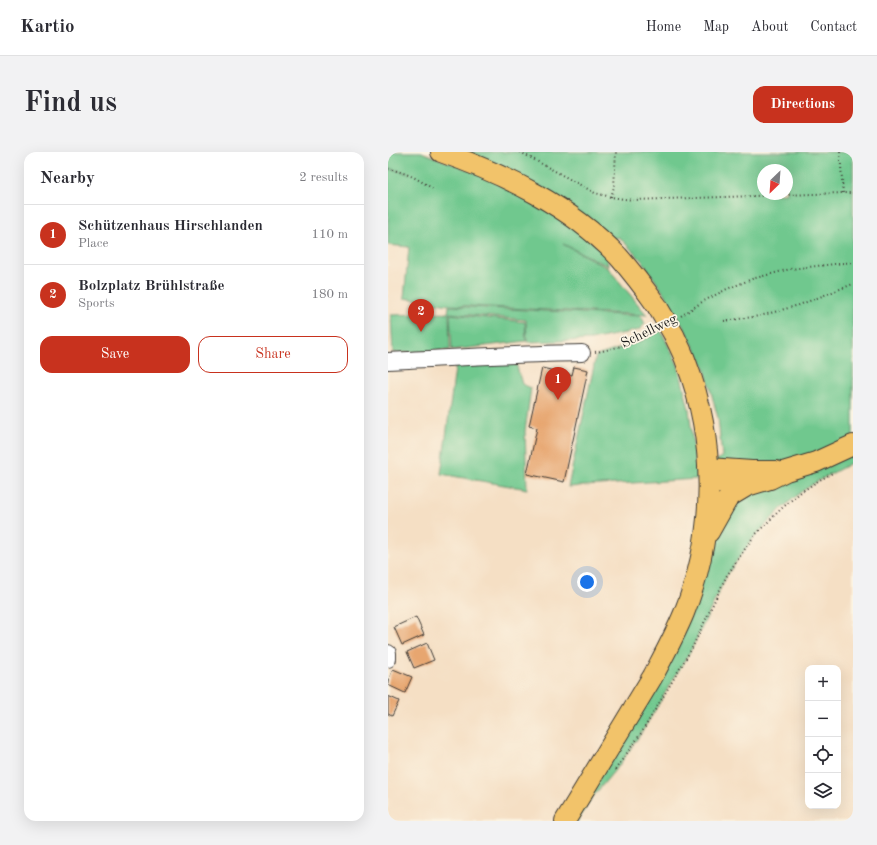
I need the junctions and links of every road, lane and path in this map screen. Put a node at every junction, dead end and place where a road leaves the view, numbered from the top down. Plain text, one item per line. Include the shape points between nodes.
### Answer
1 (441, 152) edge
2 (520, 152) edge
3 (616, 152) edge
4 (840, 152) edge
5 (388, 169) edge
6 (433, 189) dead end
7 (843, 193) junction
8 (853, 193) edge
9 (611, 197) junction
10 (853, 262) edge
11 (853, 284) edge
12 (681, 316) dead end
13 (724, 321) dead end
14 (665, 332) junction
15 (582, 353) joint
16 (388, 361) edge
17 (853, 445) edge
18 (786, 471) junction
19 (835, 472) dead end
20 (709, 474) junction
21 (747, 486) junction
22 (704, 540) junction
23 (388, 653) edge
24 (388, 659) edge
25 (611, 775) dead end
26 (565, 821) edge

1 - 14 main road, bridge via 512,180 572,217 604,243 641,283 657,306
2 - 9 path via 595,193
3 - 9 path
4 - 7 path
5 - 6 path via 421,180
7 - 8 path
7 - 9 path via 634,200
10 - 12 path, Schellweg via 790,269 752,280 727,289
11 - 13 path via 799,305 760,316
14 - 15 path, Schellweg via 606,350
14 - 20 main road via 686,361 698,399 704,425
15 - 16 street
17 - 18 main road via 816,462
18 - 20 main road
18 - 21 main road
19 - 25 path via 801,492 754,536 726,577 692,648 642,732
20 - 21 main road via 732,486
20 - 22 main road
21 - 22 main road via 727,500
22 - 26 main road via 690,596 666,653
23 - 24 street

